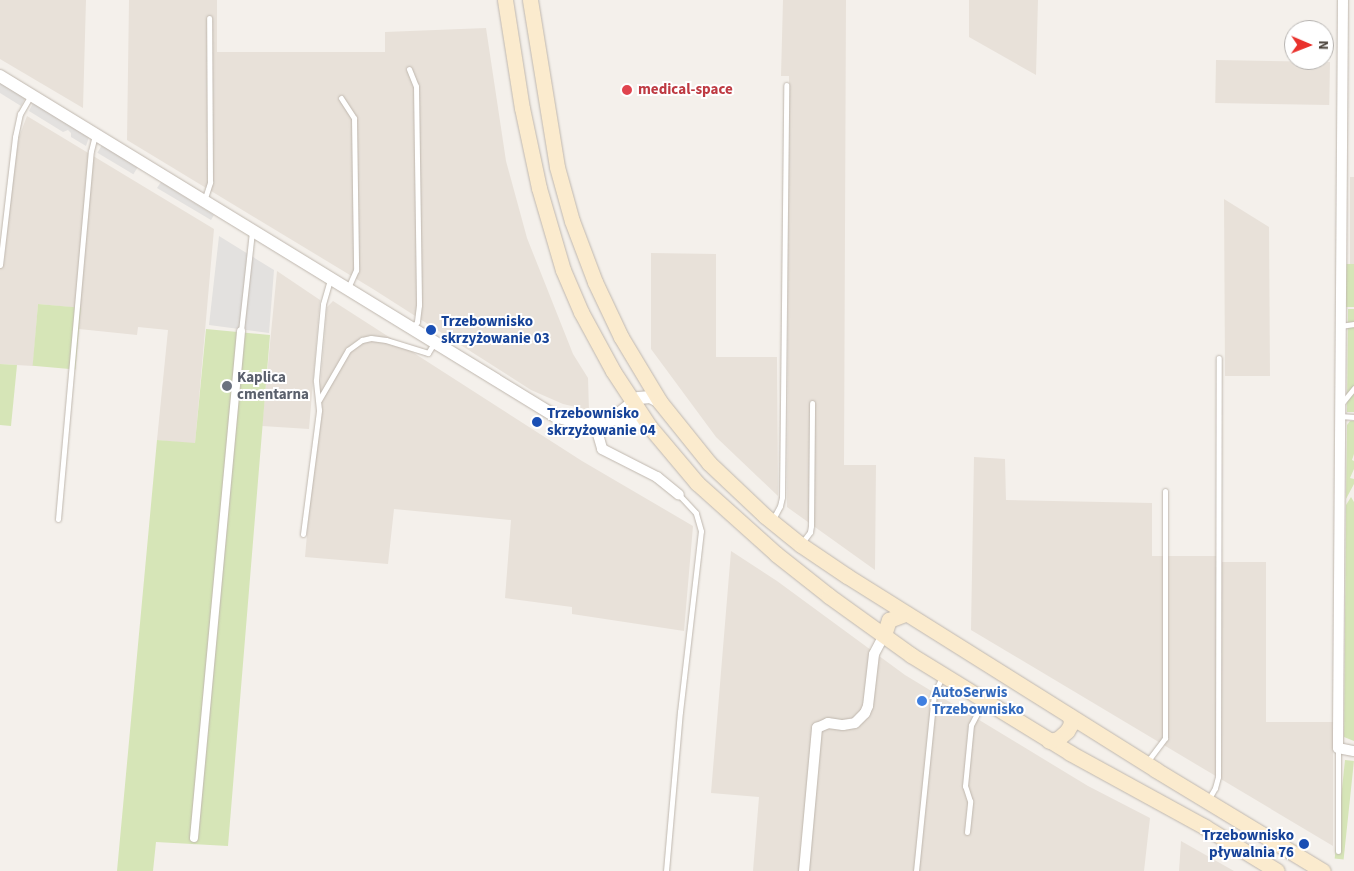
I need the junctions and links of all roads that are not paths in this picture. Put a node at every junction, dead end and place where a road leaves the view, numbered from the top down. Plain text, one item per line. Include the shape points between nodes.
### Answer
1 (505, 0) edge
2 (530, 0) edge
3 (1343, 0) edge
4 (209, 18) dead end
5 (409, 69) dead end
6 (0, 76) edge
7 (786, 85) dead end
8 (31, 95) junction
9 (341, 98) dead end
10 (95, 135) junction
11 (204, 201) junction
12 (252, 231) junction
13 (0, 265) edge
14 (330, 279) junction
15 (347, 290) junction
16 (1354, 324) edge
17 (1339, 326) junction
18 (411, 329) junction
19 (242, 330) joint
20 (434, 343) junction
21 (1220, 358) dead end
22 (1354, 388) edge
23 (319, 401) junction
24 (632, 402) junction
25 (660, 402) junction
26 (812, 403) dead end
27 (1339, 412) junction
28 (1354, 417) edge
29 (612, 419) junction
30 (595, 424) junction
31 (649, 426) junction
32 (1165, 491) dead end
33 (679, 495) joint
34 (58, 519) dead end
35 (772, 521) junction
36 (303, 534) dead end
37 (801, 544) junction
38 (905, 614) junction
39 (884, 635) junction
40 (944, 676) junction
41 (984, 701) junction
42 (1070, 716) junction
43 (1049, 741) junction
44 (1338, 748) junction
45 (1354, 751) edge
46 (1145, 764) junction
47 (1207, 802) junction
48 (967, 832) dead end
49 (194, 838) dead end
50 (1338, 851) dead end
51 (666, 871) edge
52 (804, 871) edge
53 (916, 871) edge
54 (1277, 871) edge
55 (1323, 871) edge

1 - 24 main road via 530,146 561,262 581,312
2 - 25 main road via 557,167 572,221 595,282 621,337
3 - 17 street
4 - 11 lane via 210,182
5 - 18 lane via 416,86 419,304 417,322
6 - 8 street
7 - 35 lane via 782,496
8 - 10 street
8 - 13 lane via 20,114 15,137
9 - 15 lane via 354,118 356,270
10 - 11 street
10 - 34 lane
11 - 12 street
12 - 14 street
12 - 19 lane
14 - 15 street
14 - 23 lane via 323,304 316,380
15 - 18 street
16 - 17 lane
17 - 27 street
18 - 20 street
19 - 49 street
20 - 23 lane via 428,353 386,340 362,340 348,350
20 - 30 street via 555,416
21 - 47 lane via 1218,777
22 - 27 lane
23 - 36 lane
24 - 25 street via 644,397
24 - 29 street
24 - 31 main road
25 - 35 main road via 730,485
26 - 37 lane via 811,526
27 - 28 lane
27 - 44 street
29 - 30 street
29 - 31 street via 631,420
30 - 33 street via 602,449 657,477
31 - 39 main road via 697,483 738,522 829,596
32 - 46 lane via 1165,738
33 - 51 lane via 696,513 701,531
35 - 37 main road
37 - 38 main road
38 - 39 main road via 889,620
38 - 42 main road
39 - 40 main road
39 - 52 street via 874,654 865,713 855,723 828,723 817,728
40 - 41 main road
40 - 53 lane via 934,694
41 - 43 main road
41 - 48 lane via 971,725 965,786 970,801
42 - 43 main road via 1071,724 1067,731 1058,739
42 - 46 main road
43 - 54 main road via 1205,827
44 - 45 street
44 - 50 lane
46 - 47 main road
47 - 55 main road

